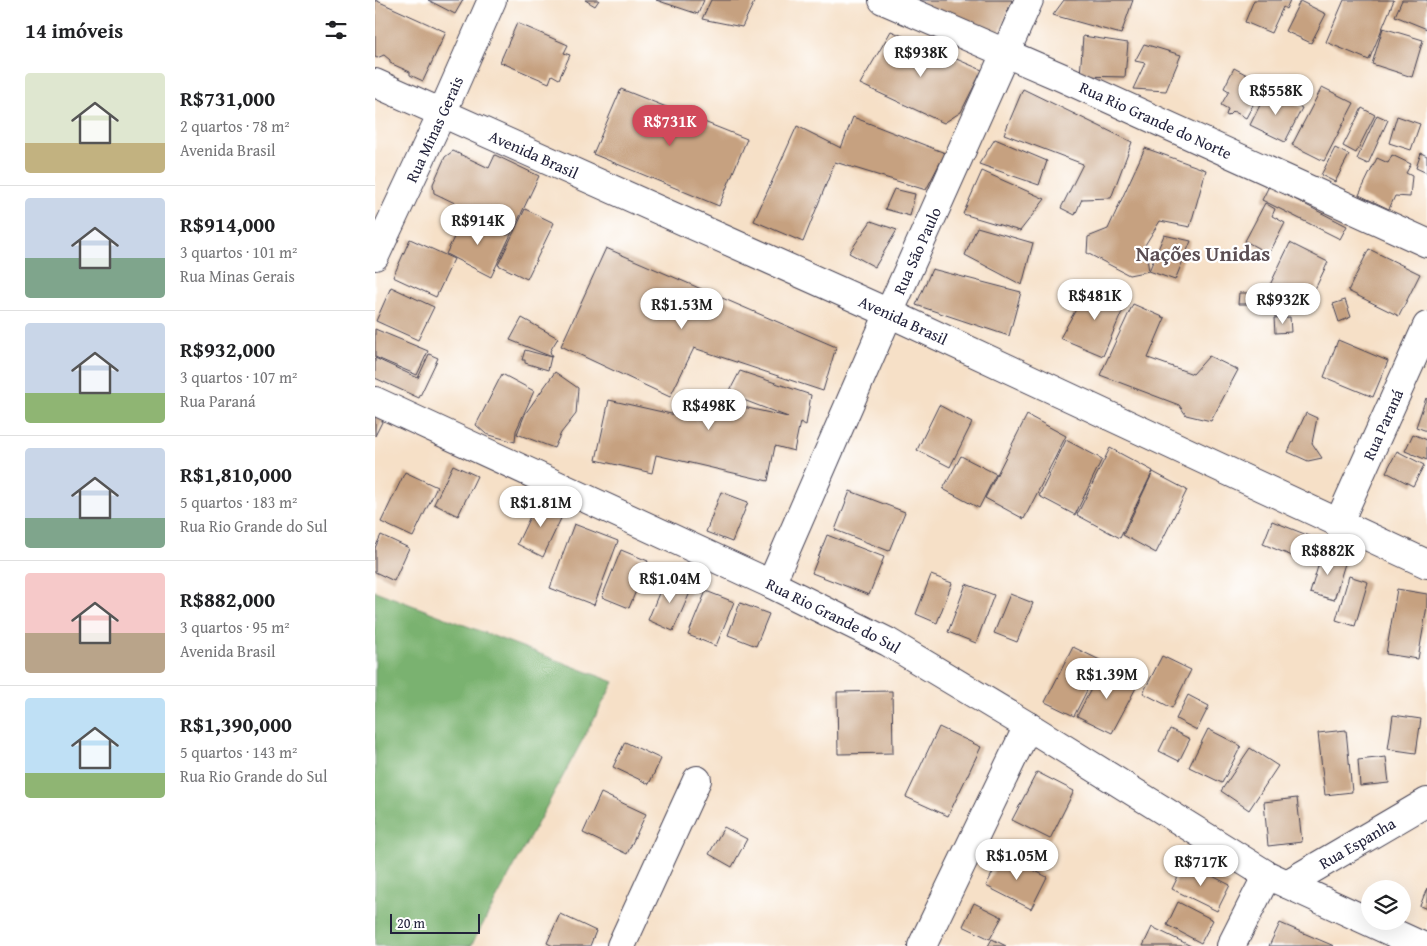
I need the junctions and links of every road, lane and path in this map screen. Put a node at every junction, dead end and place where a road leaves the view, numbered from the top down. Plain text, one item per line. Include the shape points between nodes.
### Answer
1 (492, 0) edge
2 (883, 0) edge
3 (1029, 0) edge
4 (1005, 52) junction
5 (375, 83) edge
6 (442, 113) junction
7 (1427, 243) edge
8 (375, 256) edge
9 (889, 313) junction
10 (1427, 326) edge
11 (375, 401) edge
12 (1339, 524) junction
13 (1427, 564) edge
14 (771, 584) junction
15 (1029, 726) junction
16 (697, 780) dead end
17 (1427, 802) edge
18 (1277, 879) junction
19 (621, 946) edge
20 (922, 946) edge
21 (1231, 946) edge
22 (1422, 946) edge

1 - 6 street, Rua Minas Gerais
2 - 4 street, Rua Rio Grande do Norte
3 - 4 street, Rua São Paulo
4 - 7 street, Rua Rio Grande do Norte
4 - 9 street, Rua São Paulo
5 - 6 street, Avenida Brasil
6 - 8 street, Rua Minas Gerais
6 - 9 street, Avenida Brasil
9 - 12 street, Avenida Brasil
9 - 14 street, Rua São Paulo
10 - 12 street, Rua Paraná
11 - 14 street, Rua Rio Grande do Sul
12 - 13 street, Avenida Brasil
14 - 15 street, Rua Rio Grande do Sul via 888,642
15 - 18 street, Rua Rio Grande do Sul
15 - 20 street
16 - 19 street
17 - 18 street, Rua Espanha
18 - 21 street
18 - 22 street, Rua Rio Grande do Sul

